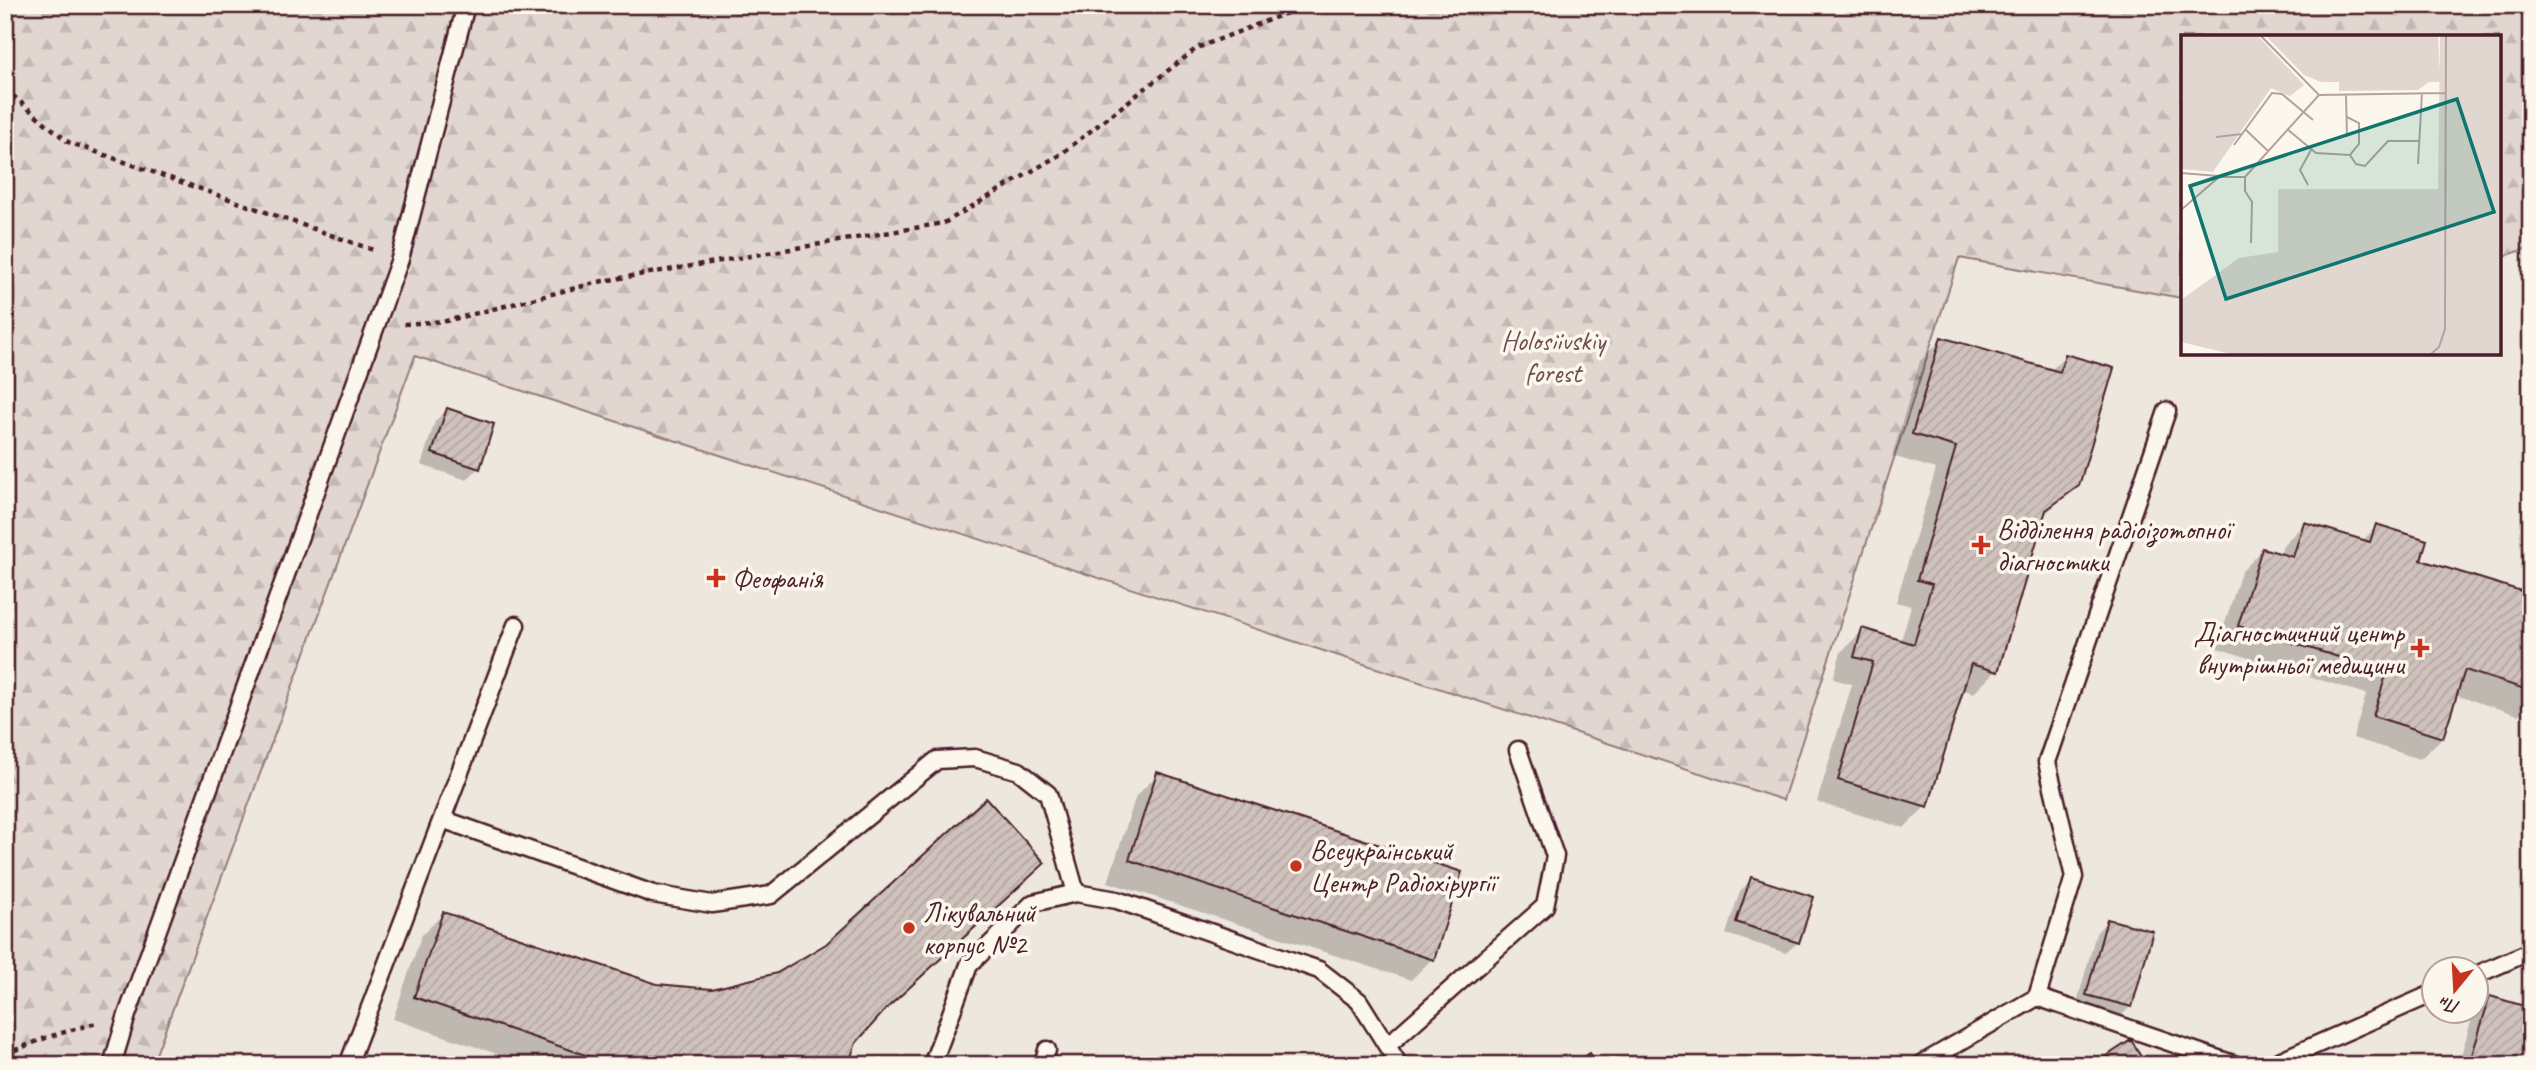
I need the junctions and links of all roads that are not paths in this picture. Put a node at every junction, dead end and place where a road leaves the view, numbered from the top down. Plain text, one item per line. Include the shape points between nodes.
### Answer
1 (466, 5) edge
2 (2167, 411) dead end
3 (516, 625) dead end
4 (1518, 750) dead end
5 (442, 819) junction
6 (1076, 893) junction
7 (2531, 951) edge
8 (2490, 969) edge
9 (2037, 998) junction
10 (2420, 999) edge
11 (1387, 1046) junction
12 (112, 1065) edge
13 (348, 1065) edge
14 (932, 1065) edge
15 (1399, 1065) edge
16 (1920, 1065) edge
17 (2236, 1065) edge
18 (2270, 1065) edge

1 - 12 lane via 400,259
2 - 9 lane via 2047,762 2074,877
3 - 5 lane
4 - 11 lane via 1555,856 1545,906
5 - 6 lane via 653,894 712,904 771,895 937,760 975,758 1019,771 1048,794
5 - 13 lane
6 - 11 lane via 1116,900 1319,970 1359,1001
6 - 14 lane via 1033,903 968,965
7 - 8 lane
9 - 16 lane
9 - 17 lane
10 - 18 lane
11 - 15 lane

